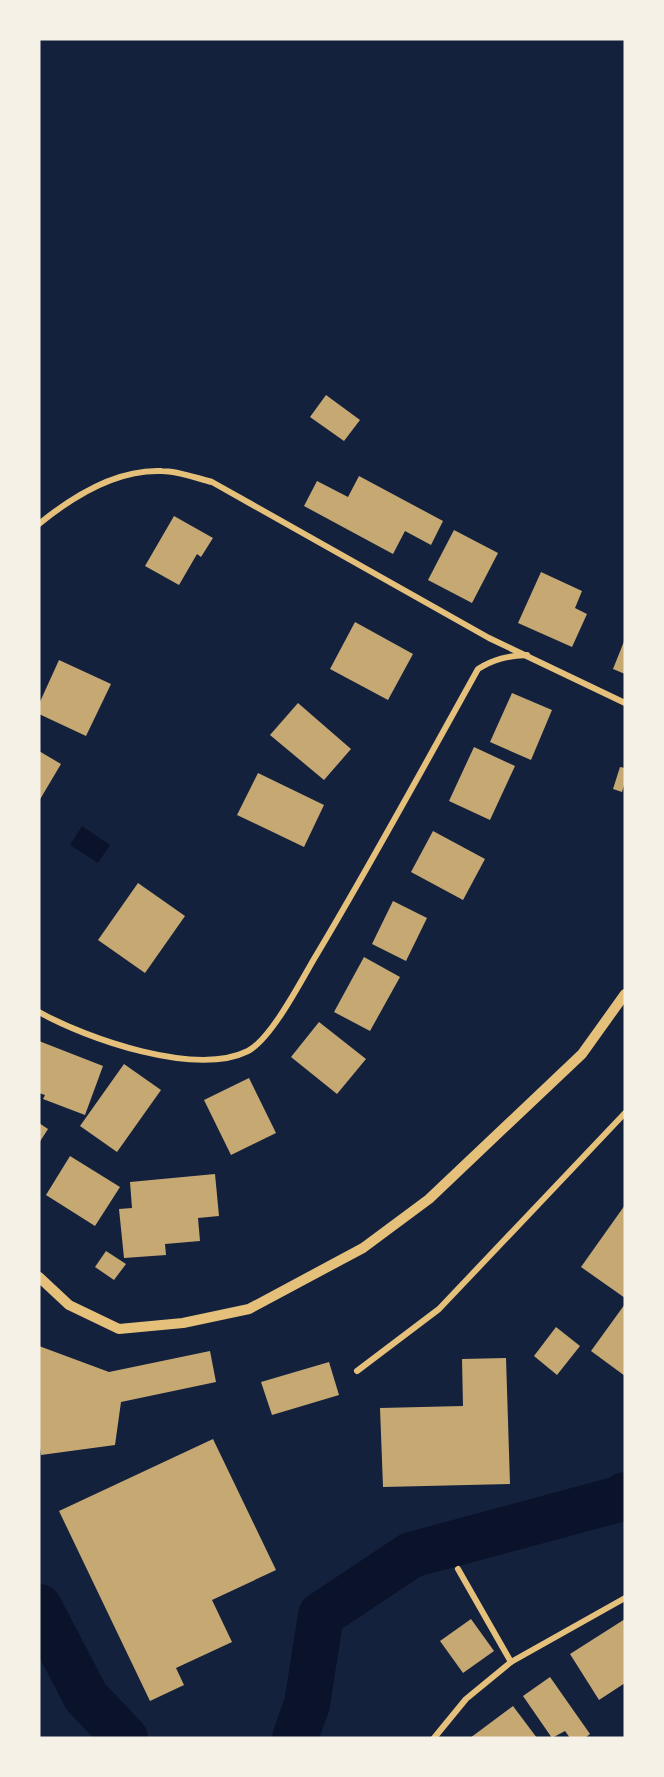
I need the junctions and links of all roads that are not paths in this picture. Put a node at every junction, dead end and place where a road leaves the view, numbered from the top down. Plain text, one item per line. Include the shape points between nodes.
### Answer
1 (39, 524) edge
2 (527, 655) junction
3 (625, 703) edge
4 (625, 994) edge
5 (39, 1012) edge
6 (625, 1113) edge
7 (39, 1277) edge
8 (357, 1371) dead end
9 (458, 1569) dead end
10 (625, 1598) edge
11 (511, 1662) junction
12 (434, 1738) edge

1 - 2 street via 88,491 128,473 163,471 212,482 489,638
2 - 3 street
2 - 5 street via 492,660 478,669 345,909 261,1042 227,1058 169,1056 116,1045
4 - 7 street via 582,1054 429,1199 363,1248 249,1309 183,1323 119,1329 69,1305
6 - 8 street via 439,1309
9 - 11 street
10 - 11 street
11 - 12 street via 466,1699

